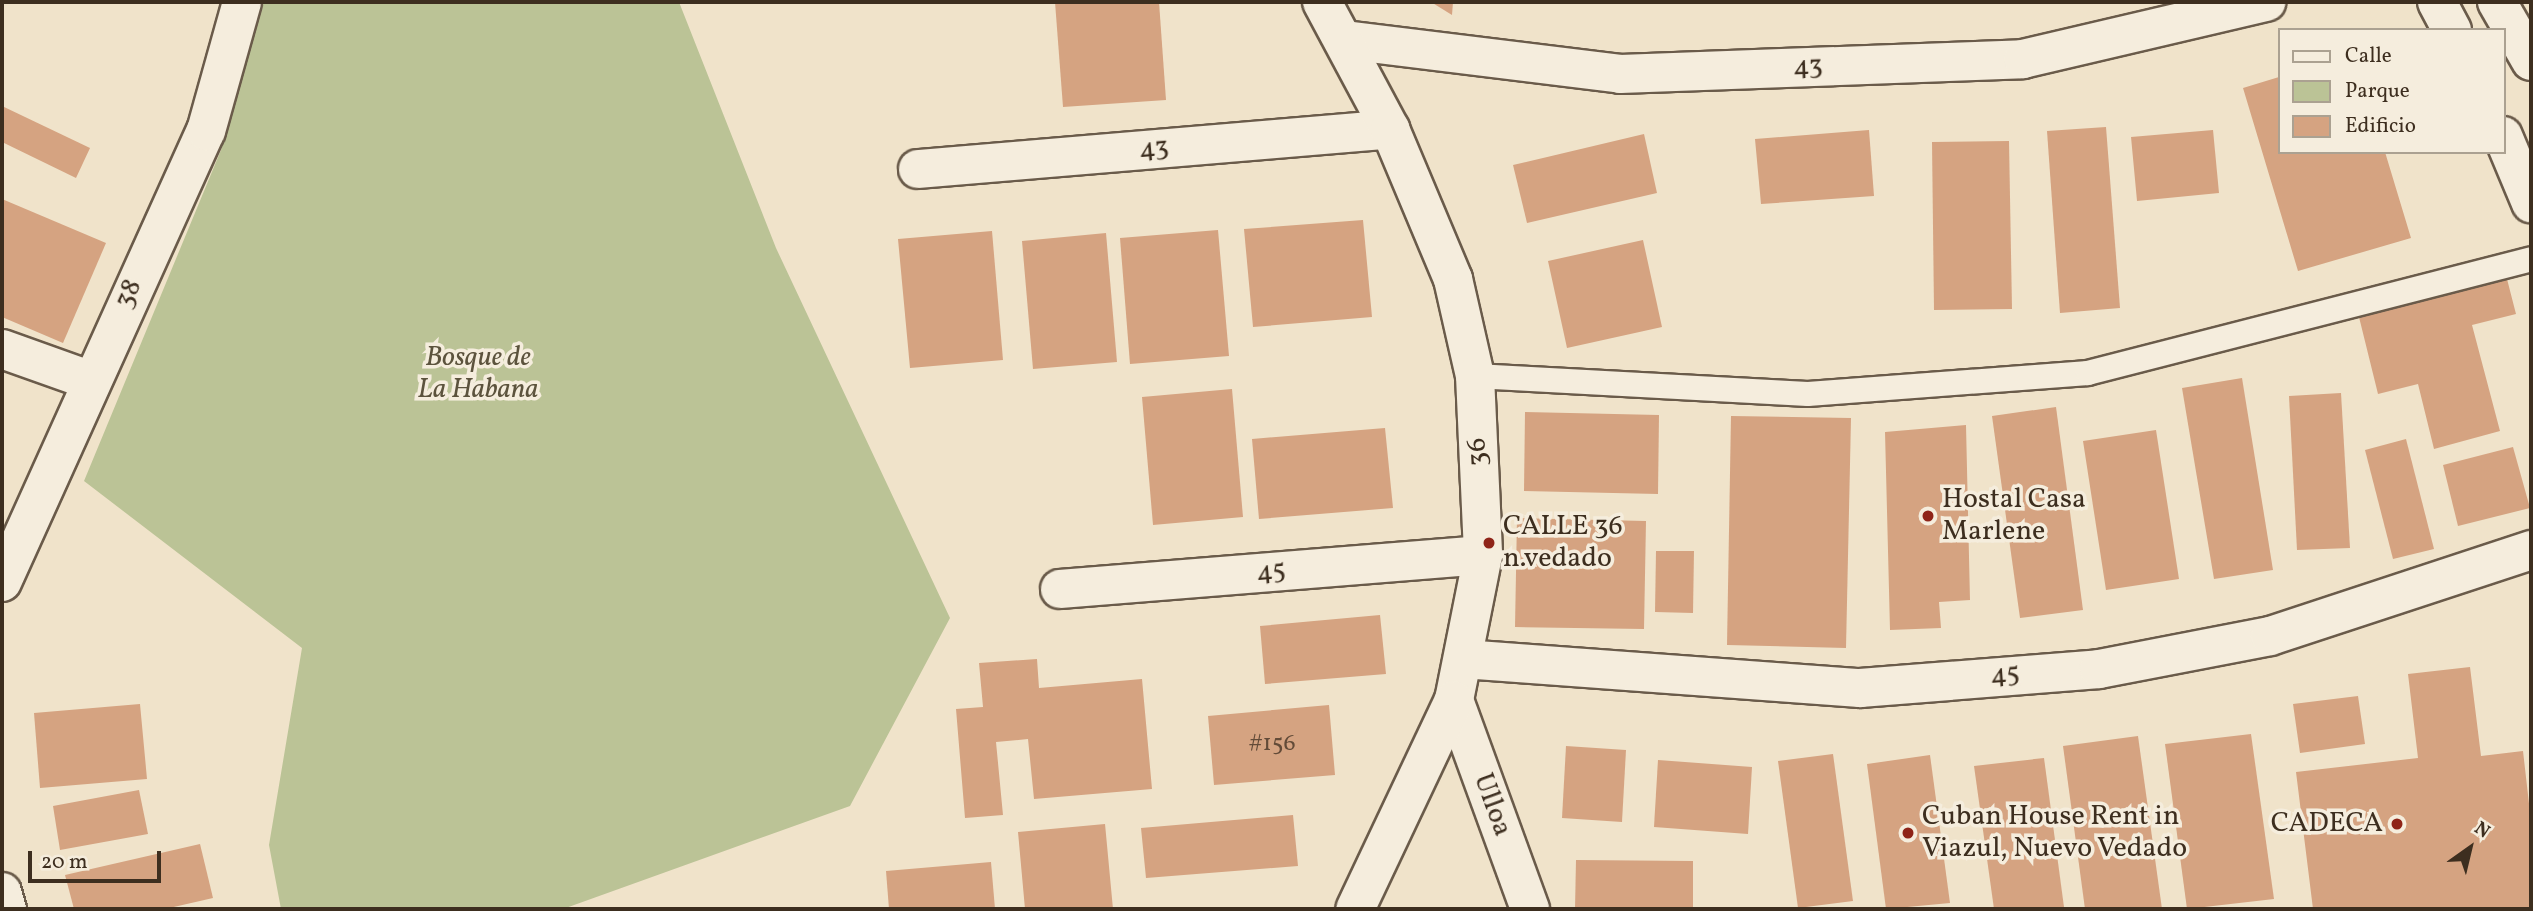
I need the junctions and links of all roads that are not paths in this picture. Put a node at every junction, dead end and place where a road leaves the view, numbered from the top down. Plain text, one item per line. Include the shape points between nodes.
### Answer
1 (242, 2) edge
2 (1322, 2) edge
3 (2266, 2) edge
4 (2437, 2) edge
5 (2497, 2) edge
6 (2451, 28) edge
7 (1345, 40) junction
8 (2531, 61) edge
9 (1390, 129) junction
10 (2505, 141) edge
11 (918, 169) dead end
12 (2531, 202) edge
13 (2531, 260) edge
14 (2, 349) edge
15 (1475, 376) junction
16 (89, 380) junction
17 (2531, 550) edge
18 (1483, 555) junction
19 (2, 582) edge
20 (1060, 589) dead end
21 (1463, 659) junction
22 (1454, 700) junction
23 (2, 892) edge
24 (7, 909) edge
25 (1355, 909) edge
26 (1530, 909) edge

1 - 16 street, 38 via 206,131
2 - 7 street, 36
3 - 7 street, 43 via 2023,59 1620,74
4 - 6 street
5 - 8 street
7 - 9 street, 36
9 - 11 street, 43
9 - 15 street, 36 via 1453,279
10 - 12 street
13 - 15 lane via 2088,373 1808,394
14 - 16 street
15 - 18 street, 36
16 - 19 street, 38
17 - 21 street, 45 via 2270,636 2099,669 1860,688
18 - 20 street, 45
18 - 21 street, 36
21 - 22 street, 36
22 - 25 street, 36
22 - 26 street, Ulloa
23 - 24 street

